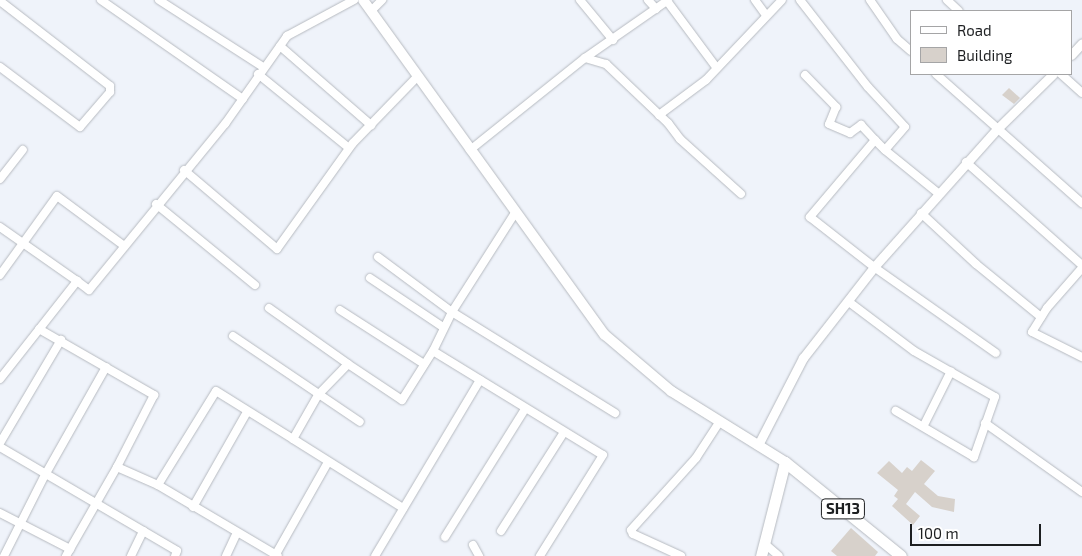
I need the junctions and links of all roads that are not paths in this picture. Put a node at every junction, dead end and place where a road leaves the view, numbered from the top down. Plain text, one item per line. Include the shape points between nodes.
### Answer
1 (101, 0) edge
2 (159, 0) edge
3 (354, 0) edge
4 (363, 0) edge
5 (382, 0) edge
6 (580, 0) edge
7 (648, 0) edge
8 (668, 0) edge
9 (755, 0) edge
10 (782, 0) edge
11 (800, 0) edge
12 (870, 0) edge
13 (946, 0) edge
14 (0, 1) edge
15 (656, 9) junction
16 (958, 10) edge
17 (372, 11) junction
18 (766, 15) junction
19 (613, 40) junction
20 (1082, 43) edge
21 (280, 46) junction
22 (910, 50) edge
23 (1072, 54) edge
24 (585, 58) junction
25 (0, 67) edge
26 (263, 67) junction
27 (716, 67) junction
28 (258, 74) junction
29 (937, 75) edge
30 (1052, 75) edge
31 (1062, 75) edge
32 (418, 76) junction
33 (805, 76) dead end
34 (1082, 93) edge
35 (242, 99) junction
36 (660, 115) junction
37 (371, 125) junction
38 (998, 128) junction
39 (875, 140) junction
40 (349, 148) junction
41 (23, 150) dead end
42 (470, 150) junction
43 (885, 150) junction
44 (966, 162) junction
45 (184, 170) junction
46 (0, 179) edge
47 (938, 193) junction
48 (742, 194) dead end
49 (1082, 203) edge
50 (156, 204) junction
51 (514, 213) junction
52 (921, 213) junction
53 (0, 227) edge
54 (24, 243) junction
55 (123, 245) junction
56 (378, 257) dead end
57 (874, 267) junction
58 (1082, 267) edge
59 (0, 275) edge
60 (370, 278) dead end
61 (77, 281) junction
62 (255, 285) dead end
63 (849, 302) junction
64 (269, 308) dead end
65 (340, 310) dead end
66 (452, 312) junction
67 (1041, 317) junction
68 (443, 327) junction
69 (39, 329) junction
70 (233, 336) dead end
71 (60, 340) junction
72 (434, 352) junction
73 (996, 353) dead end
74 (1082, 357) edge
75 (348, 364) junction
76 (424, 364) junction
77 (106, 367) junction
78 (951, 371) junction
79 (0, 379) edge
80 (480, 380) junction
81 (318, 395) junction
82 (524, 409) junction
83 (896, 410) dead end
84 (248, 412) junction
85 (615, 413) dead end
86 (720, 421) junction
87 (360, 422) dead end
88 (986, 424) junction
89 (924, 425) junction
90 (564, 432) junction
91 (293, 439) junction
92 (0, 443) edge
93 (758, 445) junction
94 (0, 447) edge
95 (328, 462) junction
96 (785, 462) junction
97 (117, 467) junction
98 (45, 475) junction
99 (158, 485) junction
100 (1082, 492) edge
101 (96, 504) junction
102 (193, 507) junction
103 (404, 508) junction
104 (0, 513) edge
105 (21, 525) junction
106 (501, 531) dead end
107 (143, 532) junction
108 (237, 532) junction
109 (445, 537) dead end
110 (765, 544) junction
111 (473, 545) dead end
112 (68, 553) edge
113 (277, 555) edge
114 (4, 556) edge
115 (131, 556) edge
116 (175, 556) edge
117 (226, 556) edge
118 (375, 556) edge
119 (479, 556) edge
120 (540, 556) edge
121 (681, 556) edge
122 (761, 556) edge
123 (779, 556) edge
124 (901, 556) edge

1 - 35 street
2 - 26 street
3 - 21 street via 287,36
4 - 17 main road
5 - 17 street
6 - 19 street
7 - 15 street
8 - 15 street
8 - 27 street
9 - 18 street
10 - 18 street
11 - 43 street via 868,87 905,127
12 - 22 street via 897,39
13 - 16 street
14 - 25 street via 110,86 110,92 80,127
15 - 19 street
17 - 32 main road
18 - 27 street
19 - 24 street
20 - 23 street
21 - 26 street
21 - 37 street
24 - 36 street via 606,64
24 - 42 street
26 - 28 street
27 - 36 street via 706,80
28 - 35 street
28 - 40 street
29 - 38 street
30 - 38 street
31 - 34 street
32 - 37 street
32 - 42 main road
33 - 39 street via 836,107 829,124 850,133 861,125
35 - 45 street
36 - 48 street via 680,139
37 - 40 street
38 - 44 street
38 - 49 street
39 - 43 street
39 - 57 street via 810,217
40 - 45 street via 277,249
41 - 46 street
42 - 51 main road
43 - 47 street
44 - 47 street
44 - 58 street
45 - 50 street
47 - 52 street
50 - 55 street
50 - 62 street
51 - 66 street
51 - 86 main road via 605,335 672,391
52 - 57 street
52 - 67 street via 976,264
53 - 54 street
54 - 55 street via 58,196
54 - 59 street
54 - 61 street
55 - 61 street via 89,290
56 - 66 street
57 - 63 street
57 - 73 street
58 - 67 street
60 - 68 street
61 - 69 street
63 - 78 street via 914,351
63 - 93 street via 804,358
64 - 75 street
65 - 76 street
66 - 68 street
66 - 85 street
67 - 74 street via 1032,332
68 - 72 street
69 - 71 street
69 - 79 street
70 - 81 street
71 - 77 street
71 - 92 street
72 - 76 street
72 - 80 street
75 - 76 street via 402,400
75 - 81 street
77 - 97 street via 154,395
77 - 98 street
78 - 88 street via 995,397
78 - 89 street
80 - 82 street
80 - 103 street
81 - 87 street
81 - 91 street
82 - 90 street
82 - 109 street
83 - 89 street
84 - 91 street
84 - 99 street via 216,391
84 - 102 street
86 - 93 main road
86 - 121 street via 696,458 631,530 632,534
88 - 89 street via 974,457
88 - 100 street
90 - 106 street
90 - 120 street via 602,454
91 - 95 street
93 - 96 main road
94 - 98 street
95 - 103 street
95 - 113 street
96 - 110 main road
96 - 124 main road, SH13
97 - 99 street
97 - 101 street
98 - 101 street
98 - 105 street
99 - 102 street
101 - 107 street
101 - 112 street
102 - 108 street
103 - 118 street
104 - 105 street
105 - 112 street
105 - 114 street
107 - 115 street
107 - 116 street via 177,551
108 - 113 street
108 - 117 street
110 - 122 main road
110 - 123 street
111 - 119 street

